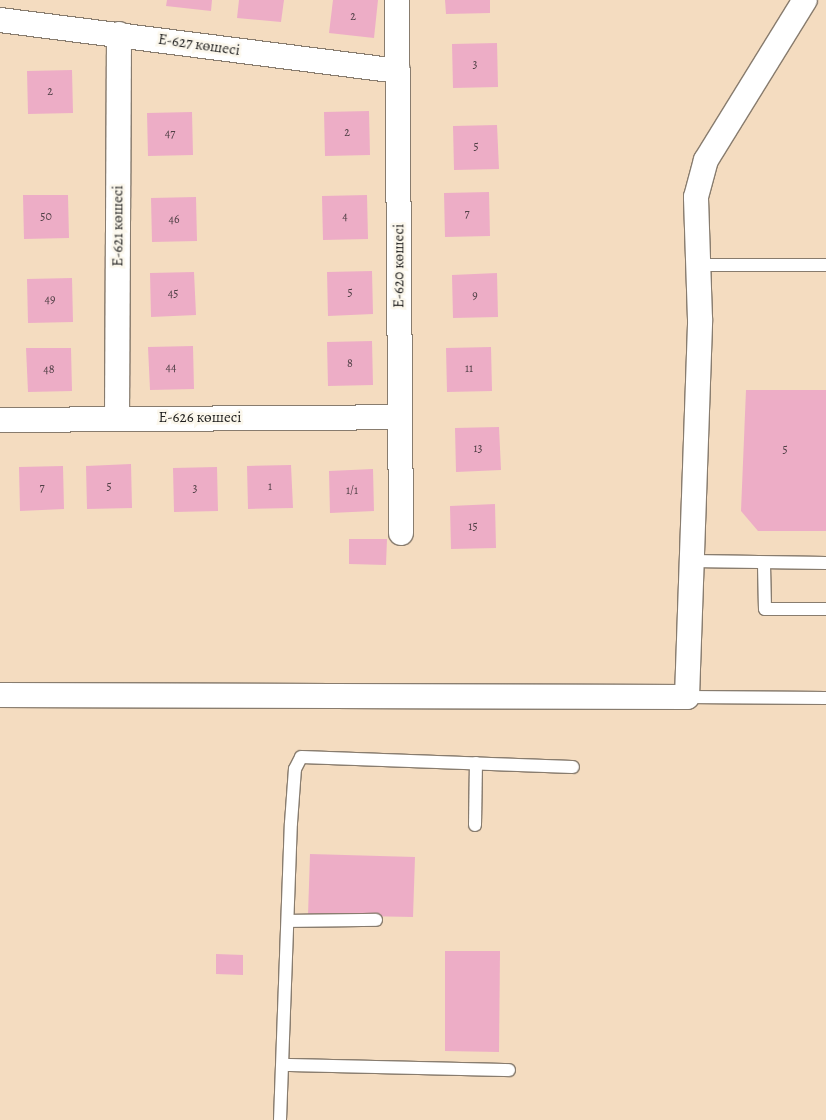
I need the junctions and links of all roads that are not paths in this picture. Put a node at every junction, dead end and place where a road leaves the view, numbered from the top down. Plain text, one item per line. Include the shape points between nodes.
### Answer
1 (397, 0) edge
2 (805, 0) edge
3 (0, 20) edge
4 (119, 34) junction
5 (398, 72) junction
6 (698, 266) junction
7 (826, 266) edge
8 (400, 417) junction
9 (118, 419) junction
10 (0, 420) edge
11 (401, 533) dead end
12 (692, 561) junction
13 (826, 563) edge
14 (764, 565) junction
15 (826, 609) edge
16 (0, 694) edge
17 (687, 696) junction
18 (826, 698) edge
19 (476, 764) junction
20 (573, 767) dead end
21 (475, 826) dead end
22 (376, 920) dead end
23 (289, 921) junction
24 (285, 1065) junction
25 (509, 1070) dead end
26 (280, 1120) edge

1 - 5 street, Е-620 көшесі
2 - 6 street via 706,160 696,197
3 - 4 street, Е-627 көшесі
4 - 5 street, Е-627 көшесі
4 - 9 street, Е-621 көшесі
5 - 8 street, Е-620 көшесі
6 - 7 lane
6 - 12 street
8 - 9 street, Е-626 көшесі
8 - 11 street, Е-620 көшесі
9 - 10 street, Е-626 көшесі
12 - 14 lane
12 - 17 street
13 - 14 lane
14 - 15 lane via 765,609
16 - 17 street
17 - 18 lane
19 - 20 lane
19 - 21 lane
19 - 23 lane via 301,757 295,769
22 - 23 lane
23 - 24 lane
24 - 25 lane
24 - 26 lane

